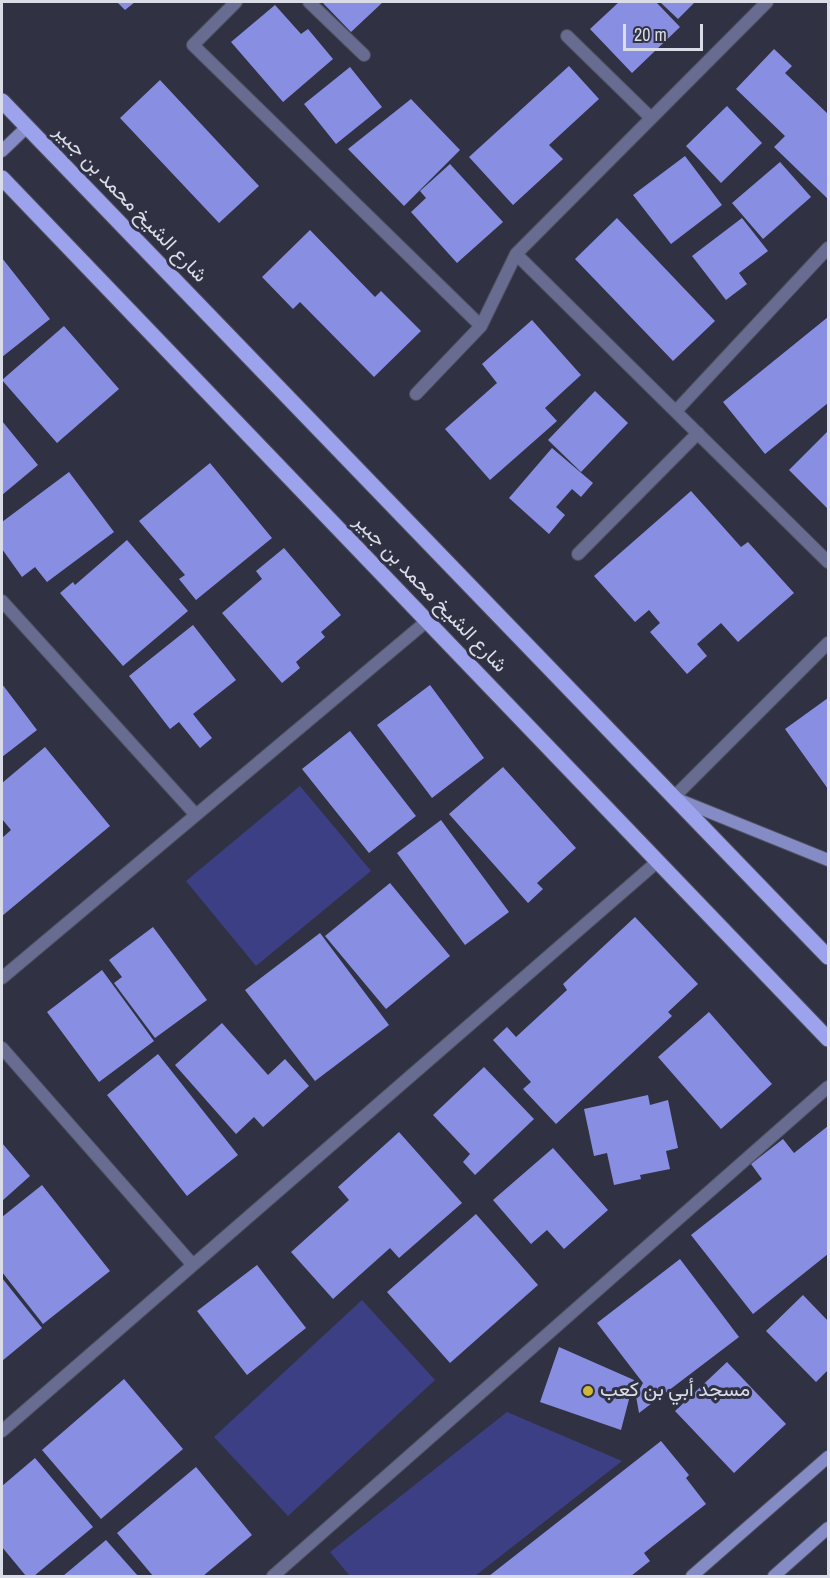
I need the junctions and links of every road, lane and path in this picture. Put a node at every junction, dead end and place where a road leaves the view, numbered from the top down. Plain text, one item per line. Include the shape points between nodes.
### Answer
1 (236, 2) edge
2 (309, 2) edge
3 (767, 2) edge
4 (567, 36) dead end
5 (364, 55) dead end
6 (2, 101) edge
7 (651, 118) junction
8 (27, 127) junction
9 (2, 151) edge
10 (2, 178) edge
11 (827, 251) edge
12 (516, 254) junction
13 (481, 326) junction
14 (416, 394) dead end
15 (676, 411) junction
16 (698, 433) junction
17 (578, 554) dead end
18 (828, 562) edge
19 (2, 601) edge
20 (427, 621) junction
21 (828, 642) edge
22 (674, 797) junction
23 (196, 815) junction
24 (828, 860) edge
25 (657, 862) junction
26 (828, 957) edge
27 (2, 978) edge
28 (828, 1039) edge
29 (2, 1048) edge
30 (828, 1087) edge
31 (193, 1265) junction
32 (2, 1431) edge
33 (828, 1457) edge
34 (828, 1528) edge
35 (273, 1576) edge
36 (692, 1576) edge
37 (774, 1576) edge

1 - 13 street via 193,45
2 - 5 street
3 - 7 street
4 - 7 street
6 - 8 main road, شارع الشيخ محمد بن جبير
7 - 12 street
8 - 9 street
8 - 22 main road, شارع الشيخ محمد بن جبير
10 - 20 main road, شارع الشيخ محمد بن جبير
11 - 15 street
12 - 13 street
12 - 15 street
13 - 14 street
15 - 16 street
16 - 17 street
16 - 18 street
19 - 23 street
20 - 23 street
20 - 25 main road, شارع الشيخ محمد بن جبير
21 - 22 street
22 - 24 street
22 - 26 main road, شارع الشيخ محمد بن جبير
23 - 27 street
25 - 28 main road, شارع الشيخ محمد بن جبير
25 - 31 street
29 - 31 street
30 - 35 street
31 - 32 street
33 - 36 street
34 - 37 street

